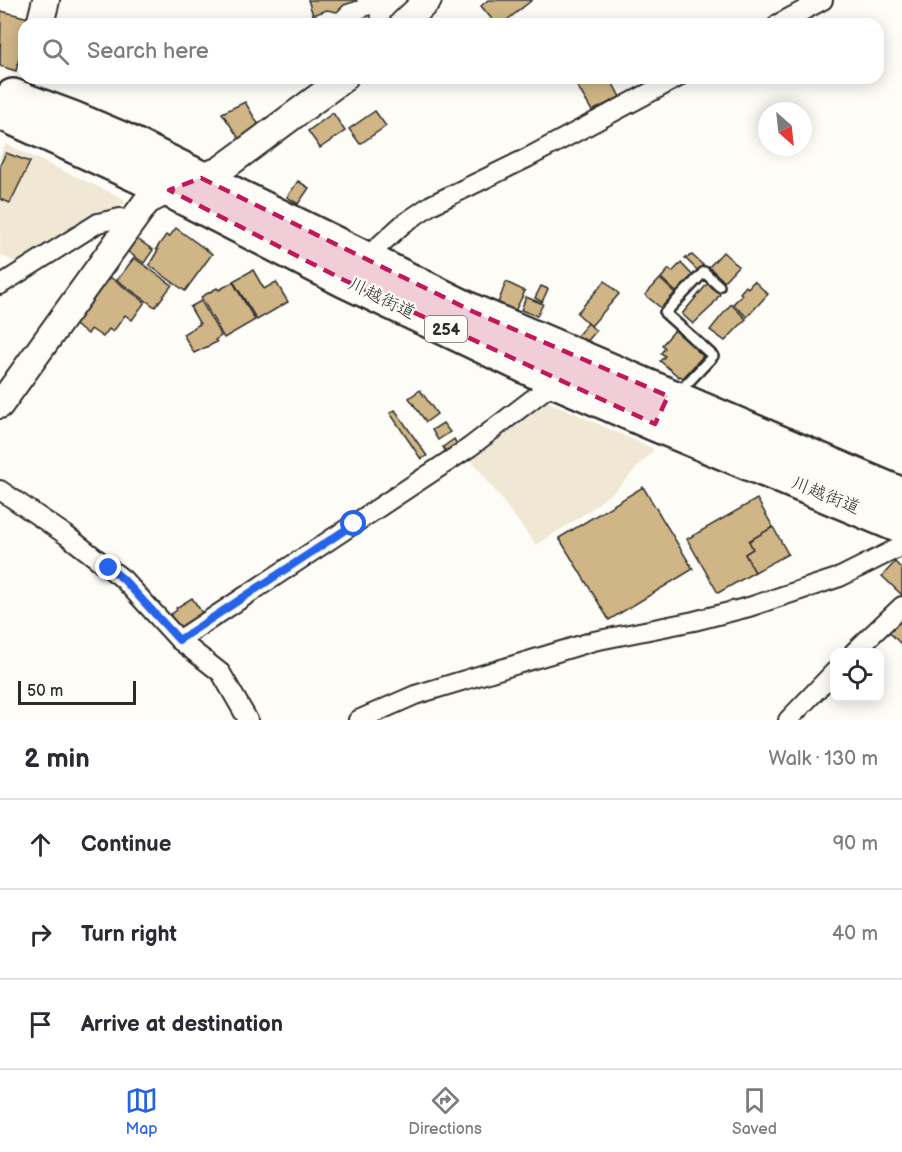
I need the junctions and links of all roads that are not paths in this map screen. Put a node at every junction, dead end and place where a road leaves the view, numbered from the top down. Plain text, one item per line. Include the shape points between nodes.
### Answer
1 (46, 0) edge
2 (428, 0) edge
3 (823, 0) edge
4 (42, 18) edge
5 (409, 18) edge
6 (789, 18) edge
7 (336, 84) edge
8 (666, 84) edge
9 (12, 95) edge
10 (201, 178) junction
11 (169, 190) junction
12 (133, 221) junction
13 (354, 270) junction
14 (0, 285) edge
15 (719, 286) dead end
16 (556, 381) junction
17 (0, 405) edge
18 (665, 406) junction
19 (0, 490) edge
20 (902, 495) edge
21 (902, 527) edge
22 (902, 546) edge
23 (902, 606) edge
24 (179, 640) junction
25 (858, 648) edge
26 (830, 676) edge
27 (248, 720) edge
28 (358, 720) edge
29 (788, 720) edge

1 - 4 street
2 - 5 street
3 - 6 street
7 - 10 street via 220,170
8 - 13 street via 431,205 403,224
9 - 10 highway, 川越街道 / 254 via 124,140
9 - 11 highway, 川越街道 / 254
10 - 11 street
10 - 13 highway, 川越街道 / 254
11 - 12 street via 147,201
11 - 13 highway, 川越街道 / 254
12 - 14 street via 120,218 98,223
12 - 17 street
13 - 16 highway, 川越街道 / 254
13 - 18 highway, 川越街道 / 254 via 474,312
15 - 18 lane via 704,272 665,313 713,356
16 - 18 highway, 川越街道 / 254
16 - 24 street via 470,447
18 - 20 highway, 川越街道 / 254
18 - 21 highway, 川越街道 / 254
19 - 24 street via 123,579
22 - 28 street via 840,577 750,607 594,641 416,696
23 - 25 street
24 - 27 street via 221,673
26 - 29 street

